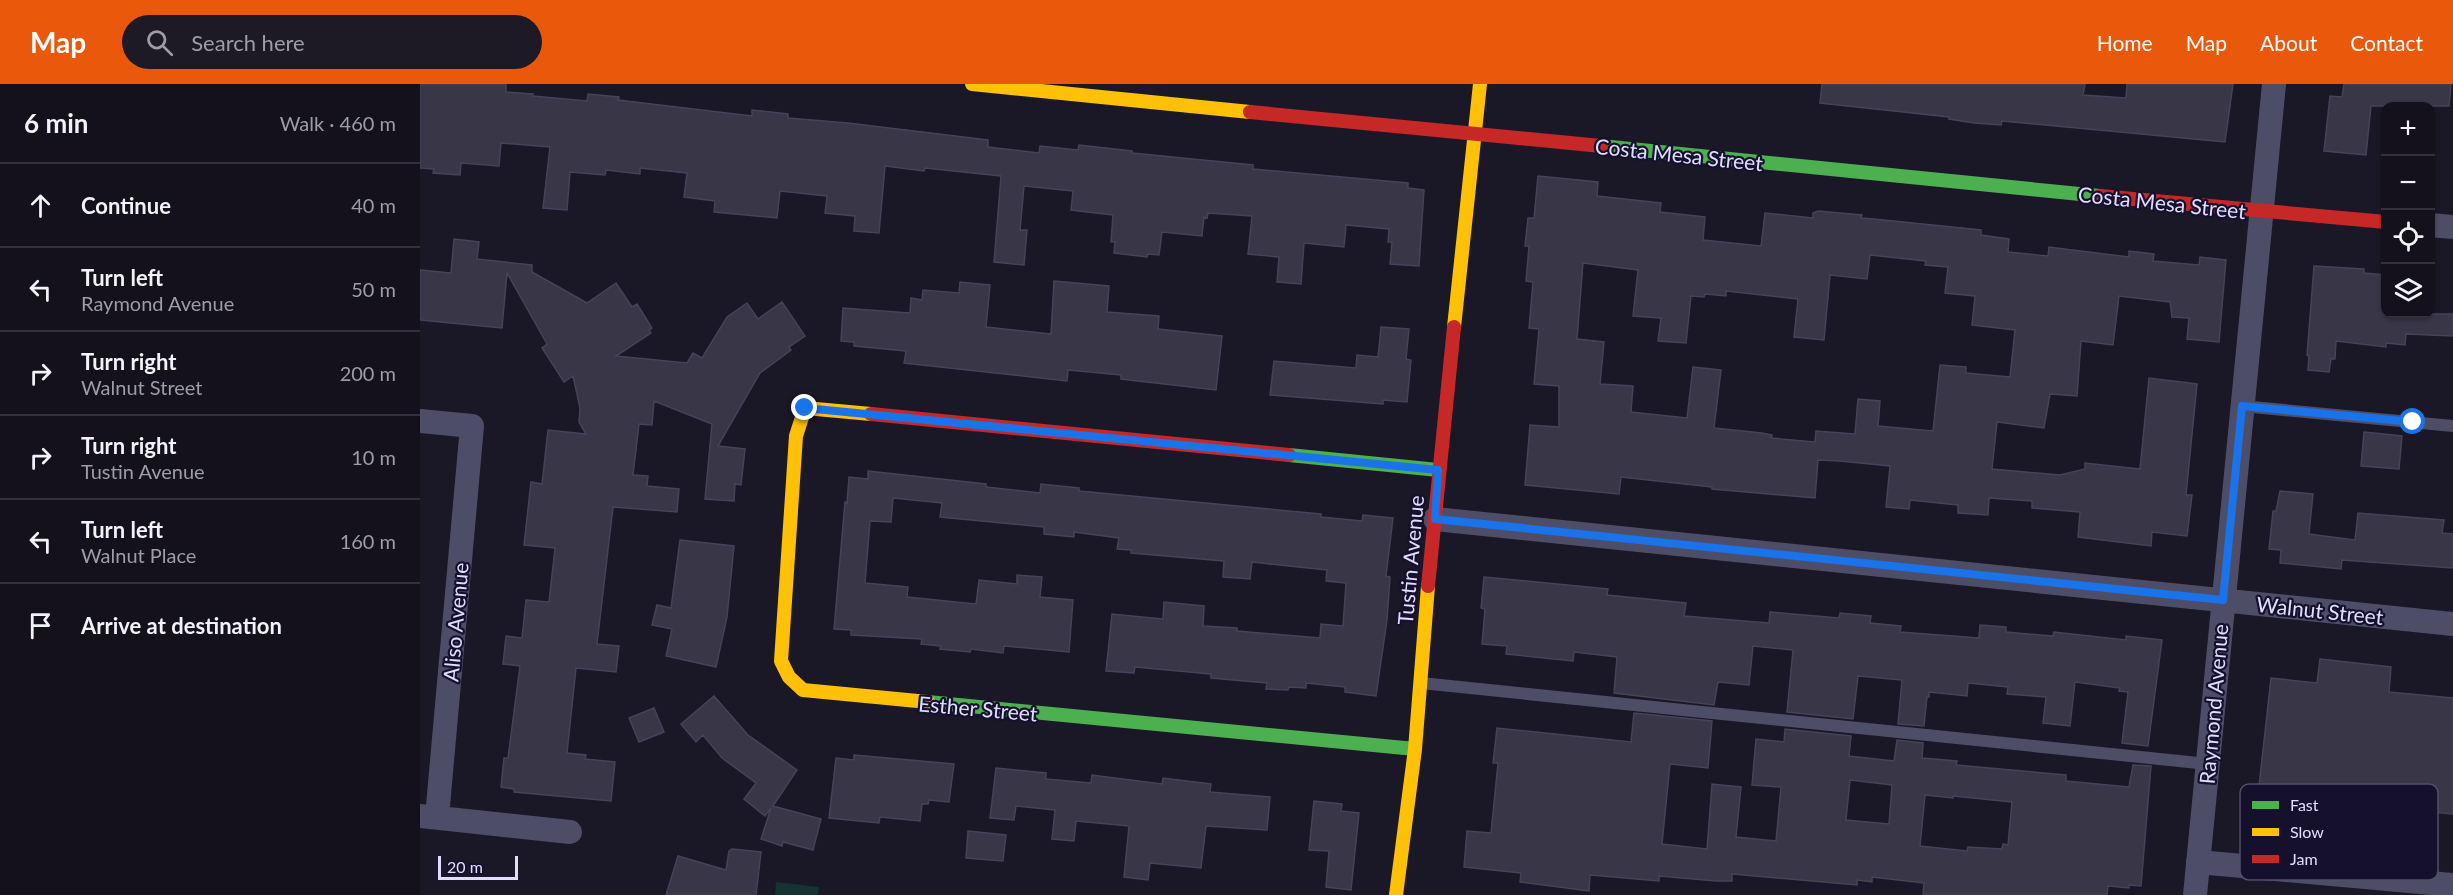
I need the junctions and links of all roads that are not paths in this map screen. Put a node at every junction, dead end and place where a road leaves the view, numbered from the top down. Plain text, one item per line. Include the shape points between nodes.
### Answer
1 (972, 84) edge
2 (1480, 84) edge
3 (2274, 84) edge
4 (1474, 134) junction
5 (2260, 212) junction
6 (2381, 222) edge
7 (2435, 225) edge
8 (2453, 227) edge
9 (2242, 406) junction
10 (420, 421) edge
11 (2453, 426) edge
12 (1438, 470) junction
13 (1435, 519) junction
14 (2223, 600) junction
15 (2453, 624) edge
16 (1421, 683) junction
17 (1415, 749) junction
18 (2208, 764) junction
19 (429, 816) edge
20 (570, 832) dead end
21 (2198, 862) junction
22 (2240, 866) edge
23 (2398, 880) edge
24 (2453, 885) edge
25 (1396, 895) edge
26 (2195, 895) edge

1 - 4 street, Costa Mesa Street
2 - 4 street, Tustin Avenue
3 - 5 street, Raymond Avenue
4 - 5 street, Costa Mesa Street
4 - 12 street, Tustin Avenue
5 - 6 street, Costa Mesa Street
5 - 9 street, Raymond Avenue
7 - 8 street
9 - 11 lane
9 - 14 street, Raymond Avenue
10 - 19 street, Aliso Avenue via 472,426
12 - 13 street, Tustin Avenue
12 - 17 street, Esther Street via 805,408 796,436 781,661 803,690
13 - 14 street, Walnut Street
13 - 16 street, Tustin Avenue
14 - 15 street, Walnut Street
14 - 18 street, Raymond Avenue
16 - 17 street, Tustin Avenue
16 - 18 lane
17 - 25 street, Tustin Avenue
18 - 21 street, Raymond Avenue
19 - 20 street
21 - 22 street
21 - 26 street, Raymond Avenue
23 - 24 street

